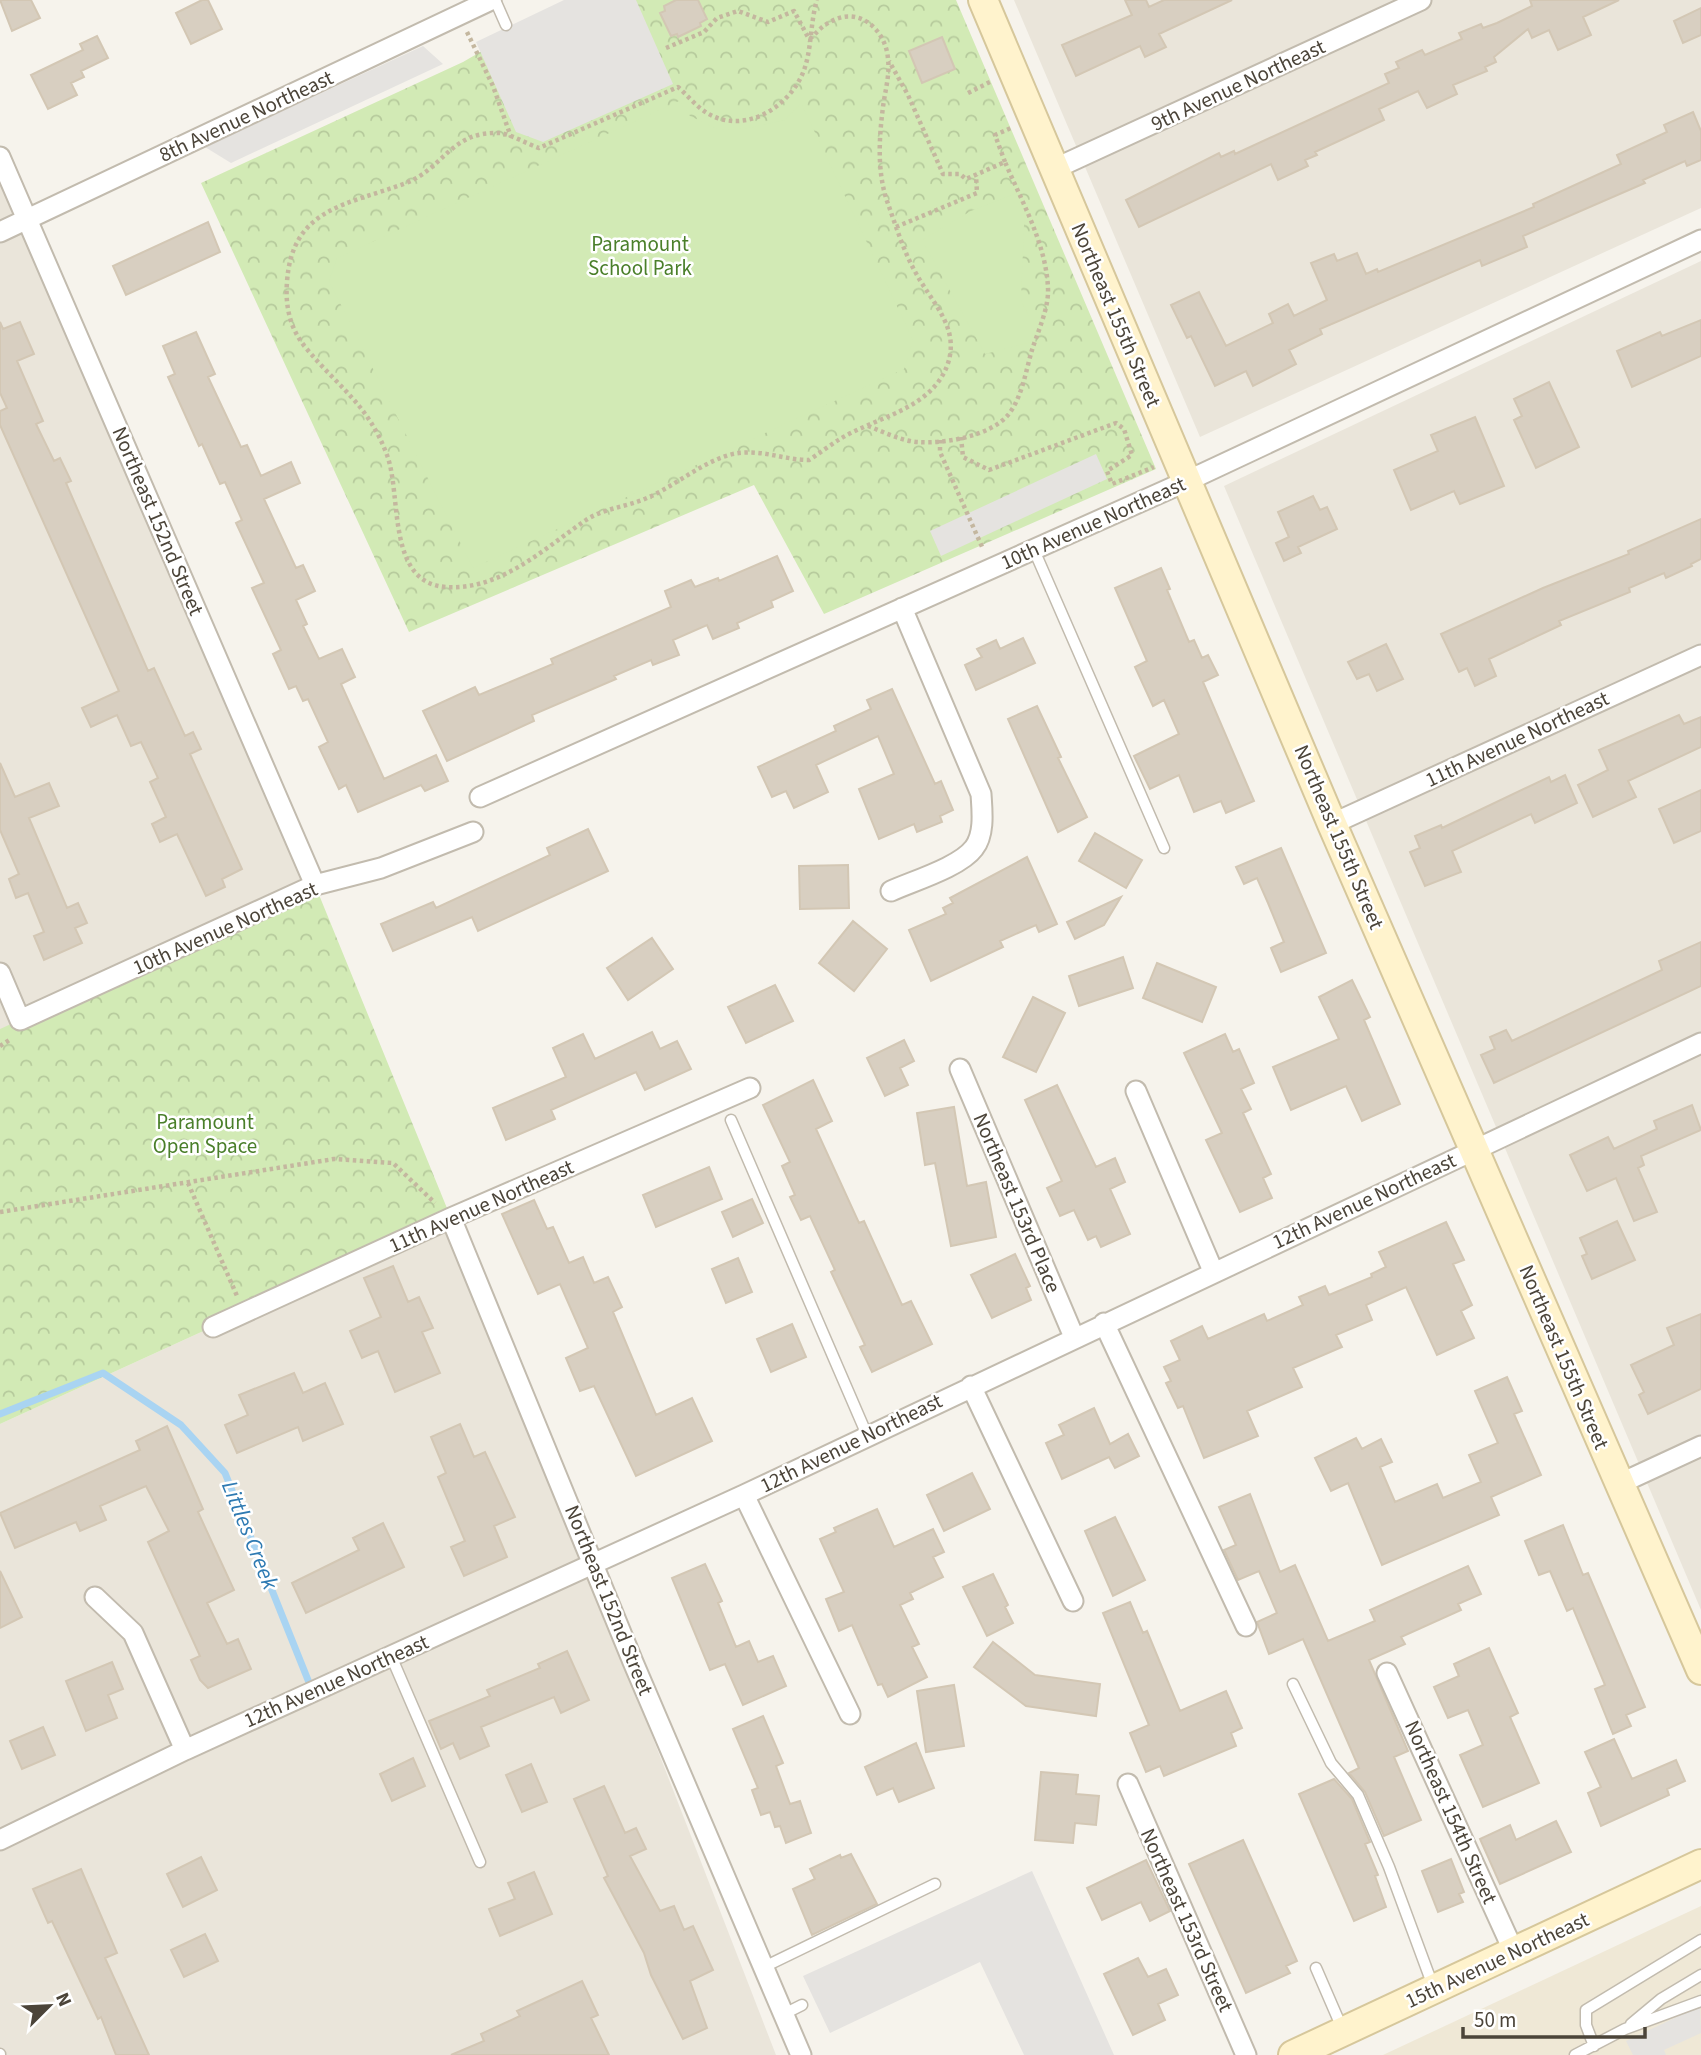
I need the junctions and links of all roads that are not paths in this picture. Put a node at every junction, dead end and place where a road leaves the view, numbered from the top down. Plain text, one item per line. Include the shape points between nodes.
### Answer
1 (493, 0) edge
2 (983, 0) edge
3 (1421, 0) edge
4 (506, 25) dead end
5 (0, 157) edge
6 (1054, 169) junction
7 (28, 219) junction
8 (0, 232) edge
9 (1701, 240) edge
10 (1187, 481) junction
11 (1034, 550) junction
12 (902, 608) junction
13 (1701, 655) edge
14 (480, 797) dead end
15 (1332, 824) junction
16 (473, 832) dead end
17 (1164, 848) dead end
18 (315, 886) junction
19 (891, 891) dead end
20 (0, 972) edge
21 (1701, 1044) edge
22 (960, 1069) dead end
23 (750, 1088) dead end
24 (1136, 1091) dead end
25 (731, 1120) dead end
26 (1475, 1150) junction
27 (451, 1218) junction
28 (1213, 1271) junction
29 (1104, 1323) junction
30 (213, 1327) dead end
31 (1074, 1337) junction
32 (971, 1386) junction
33 (867, 1436) junction
34 (1701, 1446) edge
35 (1619, 1483) junction
36 (744, 1495) junction
37 (594, 1563) junction
38 (96, 1597) dead end
39 (1073, 1601) dead end
40 (1246, 1626) dead end
41 (391, 1656) junction
42 (1701, 1670) edge
43 (1387, 1672) dead end
44 (1293, 1684) dead end
45 (850, 1714) dead end
46 (185, 1750) junction
47 (1128, 1784) dead end
48 (0, 1840) edge
49 (480, 1862) dead end
50 (1701, 1864) edge
51 (935, 1884) dead end
52 (1701, 1940) edge
53 (1514, 1952) junction
54 (764, 1968) junction
55 (1315, 1968) dead end
56 (1701, 1975) edge
57 (1434, 1990) junction
58 (1701, 1994) edge
59 (1701, 2001) edge
60 (802, 2005) dead end
61 (1681, 2009) junction
62 (784, 2014) junction
63 (1625, 2029) junction
64 (1344, 2032) junction
65 (1594, 2046) junction
66 (801, 2055) edge
67 (1246, 2055) edge
68 (1293, 2055) edge
69 (1575, 2055) edge

1 - 4 lane
1 - 7 street, 8th Avenue Northeast
2 - 6 street, Northeast 155th Street
3 - 6 street, 9th Avenue Northeast
5 - 7 street, Northeast 152nd Street
6 - 10 street, Northeast 155th Street
7 - 8 street, 8th Avenue Northeast
7 - 18 street, Northeast 152nd Street
9 - 10 street, 10th Avenue Northeast
10 - 11 street, 10th Avenue Northeast
10 - 15 street, Northeast 155th Street
11 - 12 street, 10th Avenue Northeast
11 - 17 lane
12 - 14 street, 10th Avenue Northeast
12 - 19 street via 981,793 982,822 975,848 952,864
13 - 15 street, 11th Avenue Northeast
15 - 26 street, Northeast 155th Street
16 - 18 street, 10th Avenue Northeast via 381,868
18 - 20 street, 10th Avenue Northeast via 20,1020
21 - 26 street, 12th Avenue Northeast
22 - 31 street, Northeast 153rd Place
23 - 27 street, 11th Avenue Northeast
24 - 28 street
25 - 33 lane
26 - 28 street, 12th Avenue Northeast
26 - 35 street, Northeast 155th Street
27 - 30 street, 11th Avenue Northeast
27 - 37 street, Northeast 152nd Street
28 - 29 street, 12th Avenue Northeast
29 - 31 street, 12th Avenue Northeast
29 - 40 street
31 - 32 street, 12th Avenue Northeast
32 - 33 street, 12th Avenue Northeast
32 - 39 street
33 - 36 street, 12th Avenue Northeast
34 - 35 street
35 - 42 street, Northeast 155th Street
36 - 37 street, 12th Avenue Northeast
36 - 45 street
37 - 41 street, 12th Avenue Northeast
37 - 54 street, Northeast 152nd Street
38 - 46 street via 133,1633
41 - 46 street, 12th Avenue Northeast
41 - 49 lane
43 - 53 street, Northeast 154th Street
44 - 57 lane via 1331,1763 1358,1795
46 - 48 street, 12th Avenue Northeast
47 - 67 street, Northeast 153rd Street
50 - 53 street, 15th Avenue Northeast
51 - 54 lane
52 - 65 lane via 1586,2010
53 - 57 street, 15th Avenue Northeast
54 - 62 street, Northeast 152nd Street
55 - 64 lane
56 - 63 lane via 1661,1998
57 - 64 street, 15th Avenue Northeast
58 - 61 lane
59 - 61 lane
60 - 62 lane
61 - 63 lane
62 - 66 street, Northeast 152nd Street
63 - 65 lane
64 - 68 street, 15th Avenue Northeast
65 - 69 lane

